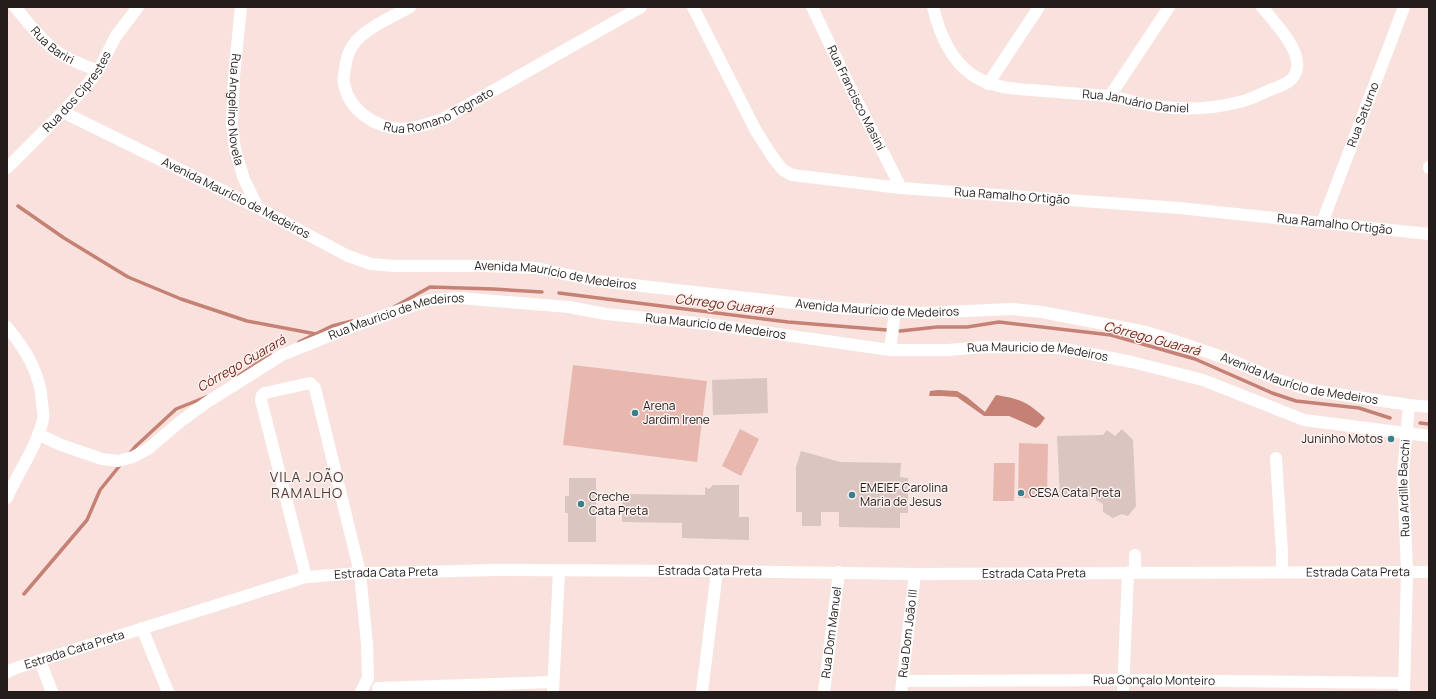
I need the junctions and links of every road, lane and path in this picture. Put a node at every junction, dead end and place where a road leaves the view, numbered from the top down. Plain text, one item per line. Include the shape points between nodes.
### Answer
1 (15, 7) edge
2 (138, 7) edge
3 (241, 7) edge
4 (410, 7) edge
5 (641, 7) edge
6 (693, 7) edge
7 (933, 7) edge
8 (1039, 7) edge
9 (1170, 7) edge
10 (1262, 7) edge
11 (1404, 7) edge
12 (815, 8) edge
13 (98, 71) junction
14 (988, 84) junction
15 (1110, 96) junction
16 (63, 112) junction
17 (7, 168) edge
18 (901, 188) junction
19 (258, 208) junction
20 (1322, 223) junction
21 (1429, 234) edge
22 (895, 312) junction
23 (7, 327) edge
24 (890, 350) junction
25 (1409, 405) junction
26 (1429, 407) edge
27 (38, 434) junction
28 (1407, 434) junction
29 (1429, 436) edge
30 (1276, 458) dead end
31 (7, 498) edge
32 (1135, 555) dead end
33 (559, 571) junction
34 (717, 571) junction
35 (1407, 571) junction
36 (839, 572) junction
37 (1132, 572) junction
38 (1282, 572) junction
39 (1429, 572) edge
40 (360, 573) junction
41 (915, 574) junction
42 (306, 577) junction
43 (142, 628) junction
44 (40, 661) junction
45 (7, 672) edge
46 (368, 678) junction
47 (902, 686) edge
48 (1123, 686) edge
49 (553, 687) edge
50 (1404, 688) edge
51 (379, 690) edge
52 (52, 692) edge
53 (168, 692) edge
54 (361, 692) edge
55 (702, 692) edge
56 (824, 692) edge

1 - 13 street, Rua Bariri via 56,51
2 - 13 street, Rua dos Ciprestes via 116,36
3 - 19 street, Rua Angelino Novela via 232,124 235,150 244,179
4 - 5 street, Rua Romano Tognato via 369,30 355,42 346,58 343,82 349,100 362,114 382,125 402,128 422,126 443,119
6 - 18 street, Rua Ramalho Ortigão via 756,131 783,170 792,175
7 - 14 street, Rua Januário Daniel via 936,21 950,52 958,63
8 - 14 street
9 - 15 street
10 - 15 street, Rua Januário Daniel via 1288,41 1297,58 1297,70 1287,83 1240,102 1200,108 1155,106
11 - 20 street, Rua Saturno
12 - 18 street, Rua Francisco Masini via 852,91
13 - 16 street, Rua dos Ciprestes
14 - 15 street, Rua Januário Daniel via 1008,88
16 - 17 street, Rua dos Ciprestes
16 - 19 street, Avenida Maurício de Medeiros
18 - 20 street, Rua Ramalho Ortigão via 1179,208
19 - 22 street, Avenida Maurício de Medeiros via 348,256 371,264 536,268 597,281 837,308
20 - 21 street, Rua Ramalho Ortigão
22 - 24 street
22 - 25 street, Avenida Maurício de Medeiros via 978,312 1012,309 1042,312 1161,336 1310,390
23 - 27 street via 32,364 42,389 43,418
24 - 27 street, Rua Mauricio de Medeiros via 707,324 606,314 569,307 466,298 430,300 282,355 206,403 148,449 133,457 118,460 102,459
24 - 28 street, Rua Mauricio de Medeiros via 1060,348 1132,362 1203,380 1304,420
25 - 26 street, Avenida Maurício de Medeiros
25 - 28 street, Rua Ardille Bacchi
27 - 31 street
28 - 29 street, Rua Mauricio de Medeiros
28 - 35 street, Rua Ardille Bacchi via 1403,472
30 - 38 street
32 - 37 street
33 - 34 street, Estrada Cata Preta
33 - 40 street, Estrada Cata Preta
33 - 49 street
34 - 36 street, Estrada Cata Preta
34 - 55 street
35 - 38 street, Estrada Cata Preta
35 - 39 street, Estrada Cata Preta
35 - 50 street, Rua Ardille Bacchi
36 - 41 street, Estrada Cata Preta
36 - 56 street, Rua Dom Manuel
37 - 38 street, Estrada Cata Preta
37 - 41 street, Estrada Cata Preta
37 - 48 street
40 - 42 street, Estrada Cata Preta
40 - 42 street via 315,388 306,383 265,393 260,400
40 - 46 street
41 - 47 street, Rua Dom João III
42 - 43 street, Estrada Cata Preta
43 - 44 street, Estrada Cata Preta
43 - 53 street
44 - 45 street, Estrada Cata Preta
44 - 52 street
46 - 51 street
46 - 54 street
47 - 48 street, Rua Gonçalo Monteiro
48 - 50 street, Rua Gonçalo Monteiro
49 - 51 street

